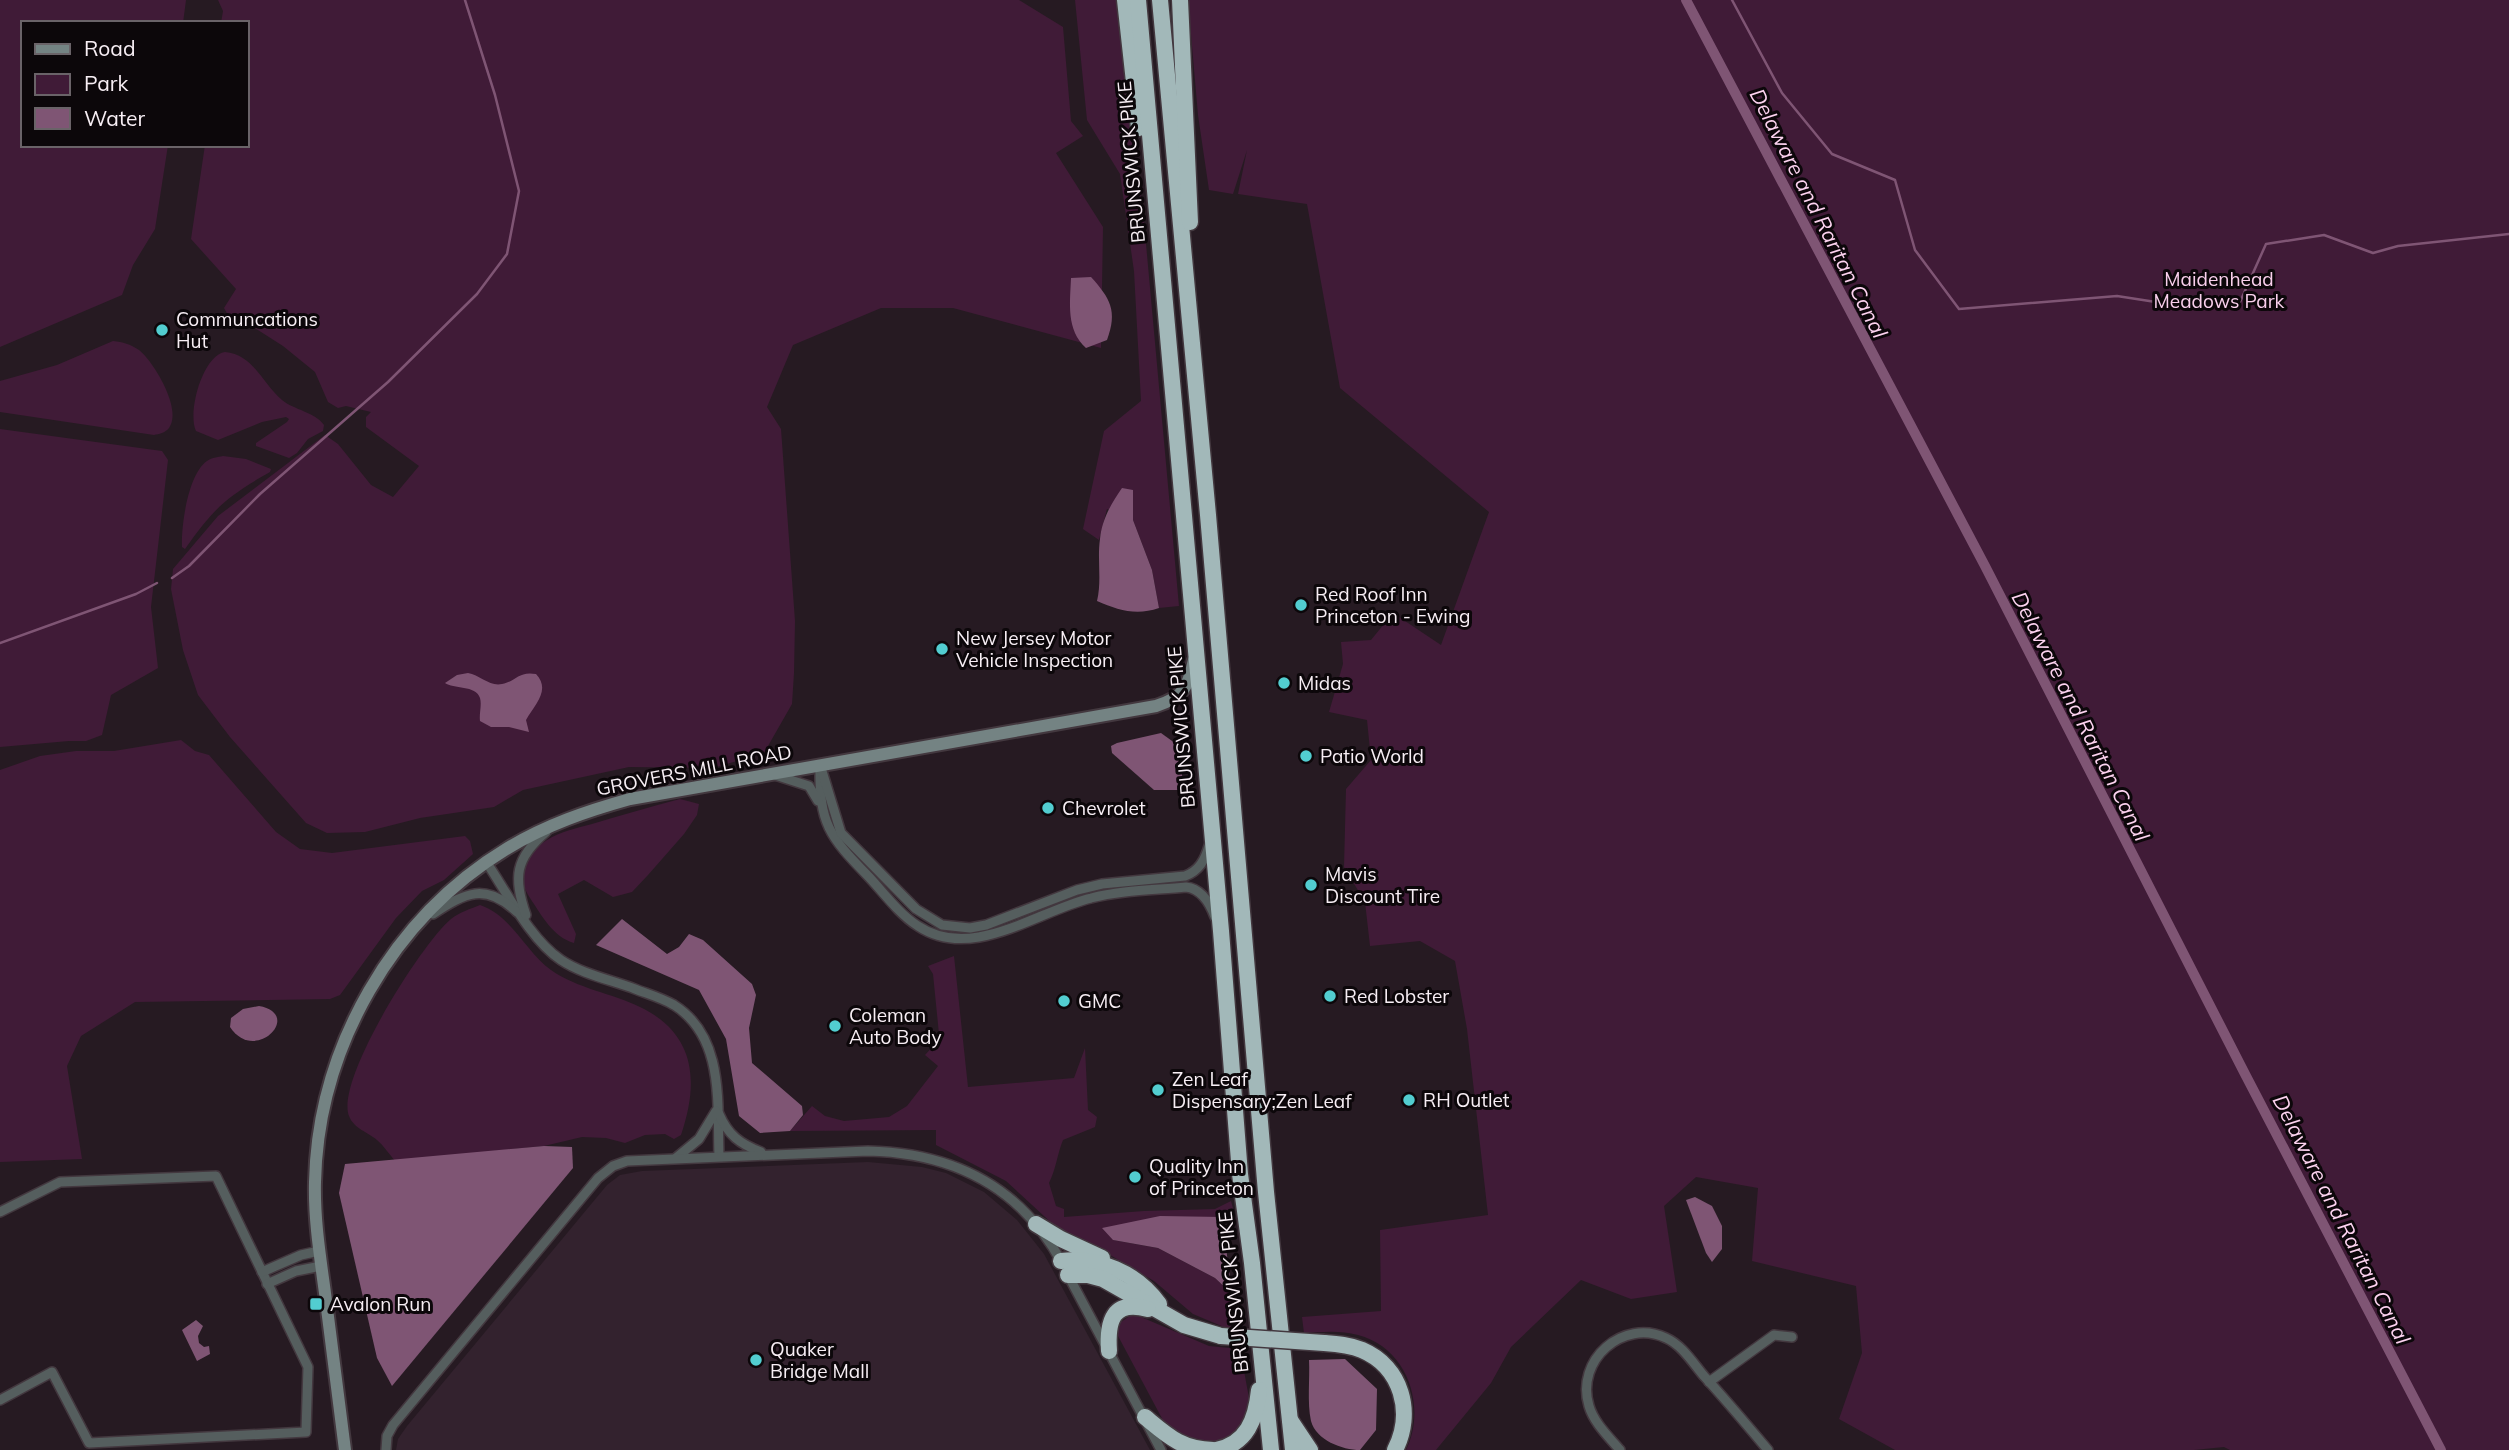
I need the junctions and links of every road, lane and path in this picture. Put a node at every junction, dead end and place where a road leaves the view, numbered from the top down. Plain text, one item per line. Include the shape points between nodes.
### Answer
1 (1125, 0) edge
2 (1138, 0) edge
3 (1160, 0) edge
4 (1180, 0) edge
5 (1196, 389) junction
6 (1175, 422) junction
7 (1195, 654) junction
8 (820, 765) junction
9 (770, 774) junction
10 (822, 809) junction
11 (557, 823) junction
12 (1212, 834) junction
13 (487, 863) junction
14 (420, 922) junction
15 (532, 930) junction
16 (1222, 931) junction
17 (717, 1109) junction
18 (766, 1154) junction
19 (719, 1156) junction
20 (676, 1158) junction
21 (0, 1212) edge
22 (1036, 1224) junction
23 (319, 1251) junction
24 (321, 1266) junction
25 (1065, 1268) junction
26 (262, 1272) junction
27 (1124, 1272) junction
28 (268, 1284) junction
29 (1167, 1315) junction
30 (1792, 1337) dead end
31 (1110, 1352) junction
32 (1262, 1360) junction
33 (1710, 1382) junction
34 (0, 1400) edge
35 (1145, 1417) junction
36 (1290, 1419) junction
37 (1396, 1447) edge
38 (345, 1450) edge
39 (386, 1450) edge
40 (1161, 1450) edge
41 (1214, 1450) edge
42 (1271, 1450) edge
43 (1293, 1450) edge
44 (1310, 1450) edge
45 (1620, 1450) edge
46 (1768, 1450) edge

1 - 6 highway
2 - 6 highway, BRUNSWICK PIKE
3 - 5 highway
4 - 5 highway
5 - 36 highway
6 - 7 highway, BRUNSWICK PIKE
7 - 8 street, GROVERS MILL ROAD via 1185,690 1156,706
7 - 12 highway, BRUNSWICK PIKE
8 - 9 street, GROVERS MILL ROAD
8 - 10 street
8 - 12 street via 845,839 916,909 955,928 986,925 1102,884 1190,874 1205,858
9 - 10 street via 809,786
9 - 11 street, GROVERS MILL ROAD via 630,799
10 - 16 street via 840,848 907,917 928,931 948,937 978,937 1089,898 1186,887 1205,898
11 - 13 street, GROVERS MILL ROAD
11 - 15 street via 530,847 519,869 520,893
12 - 16 highway, BRUNSWICK PIKE
13 - 14 street, GROVERS MILL ROAD
13 - 15 street
14 - 15 street via 459,897 480,894 504,902
14 - 23 street, GROVERS MILL ROAD via 370,987 333,1070 316,1152
15 - 17 street via 549,951 568,964 662,999 687,1015 711,1053
16 - 32 highway, BRUNSWICK PIKE via 1240,1174
17 - 18 street via 736,1140
17 - 19 street
17 - 20 street via 699,1139
18 - 19 street
18 - 22 street via 880,1151 944,1161 989,1183
19 - 20 street
20 - 39 street via 627,1161 601,1175 393,1425
21 - 26 street via 60,1182 216,1176
22 - 25 street
22 - 27 highway
23 - 24 street, GROVERS MILL ROAD
23 - 26 street
24 - 28 street
24 - 38 street, GROVERS MILL ROAD
25 - 27 highway via 1094,1262
25 - 29 highway via 1103,1279
25 - 31 street
26 - 28 street
27 - 29 highway via 1154,1297
28 - 34 street via 308,1367 306,1432 89,1443 52,1372
29 - 31 highway via 1136,1306 1120,1310 1109,1324
29 - 37 highway, bridge via 1191,1328 1222,1336 1324,1343 1366,1351 1392,1375 1404,1405 1405,1424
30 - 33 street via 1774,1335
31 - 35 street
32 - 41 highway via 1252,1422 1240,1440
32 - 42 highway, BRUNSWICK PIKE
33 - 45 street via 1667,1338 1644,1333 1613,1341 1595,1359 1586,1394 1594,1419
33 - 46 street
35 - 40 street
35 - 41 highway via 1188,1447
36 - 43 highway
36 - 44 highway

